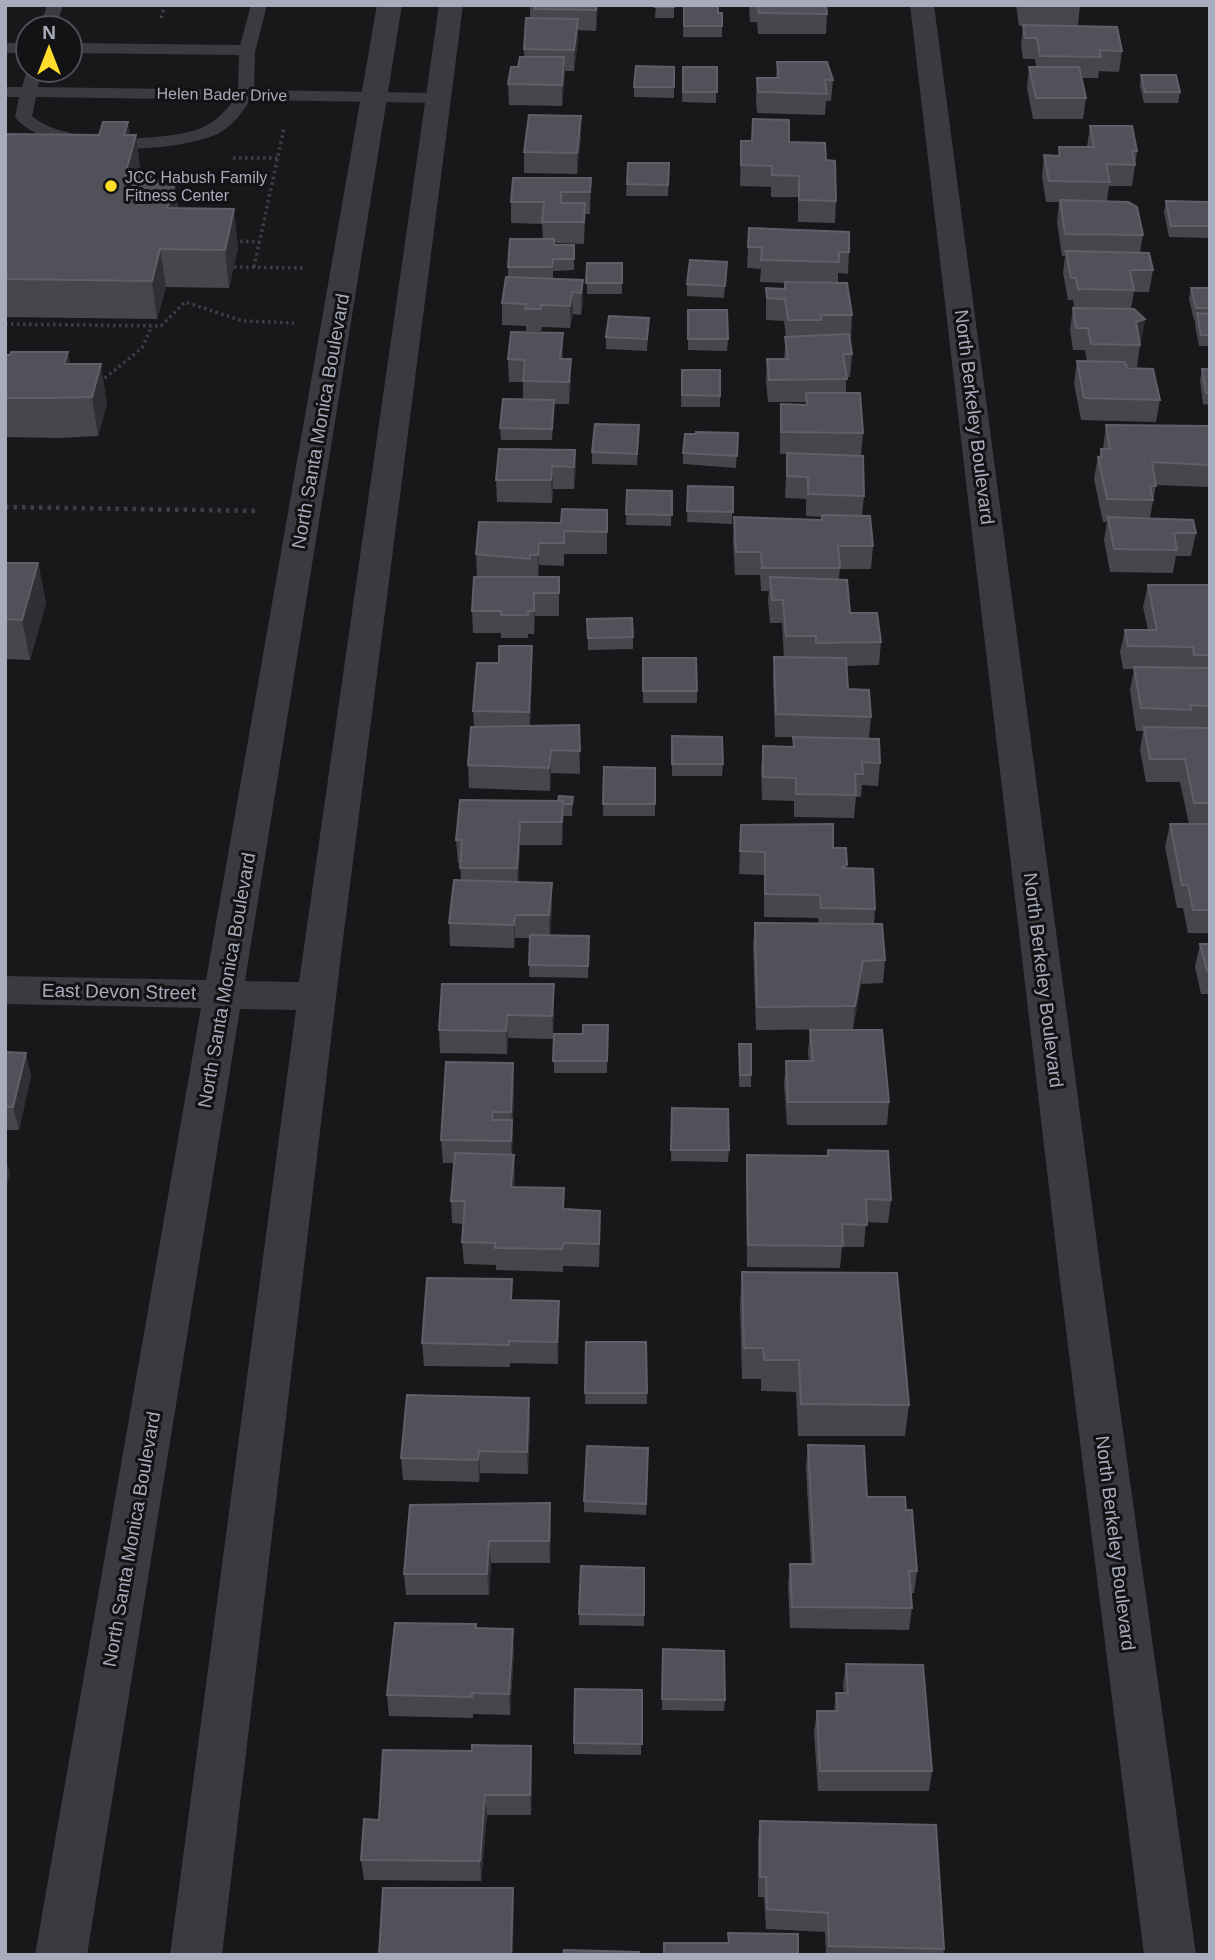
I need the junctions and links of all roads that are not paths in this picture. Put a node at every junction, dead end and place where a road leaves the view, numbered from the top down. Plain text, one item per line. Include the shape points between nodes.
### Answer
1 (259, 5) edge
2 (390, 5) edge
3 (451, 5) edge
4 (922, 5) edge
5 (84, 48) edge
6 (247, 50) junction
7 (30, 84) edge
8 (5, 92) edge
9 (27, 92) junction
10 (245, 95) junction
11 (375, 97) junction
12 (439, 98) junction
13 (5, 990) edge
14 (224, 993) junction
15 (317, 996) junction
16 (61, 1955) edge
17 (196, 1955) edge
18 (1170, 1955) edge

1 - 6 lane
2 - 11 street, North Santa Monica Boulevard
3 - 12 street
4 - 18 street, North Berkeley Boulevard
5 - 6 lane
6 - 10 lane
7 - 9 lane
8 - 9 lane, Helen Bader Drive
9 - 10 lane, Helen Bader Drive
9 - 10 lane via 25,123 49,136 82,140 197,137 216,128
10 - 11 lane, Helen Bader Drive
11 - 12 lane, Helen Bader Drive
11 - 14 street, North Santa Monica Boulevard
12 - 15 street
13 - 14 street, East Devon Street
14 - 15 street, East Devon Street
14 - 16 street, North Santa Monica Boulevard
15 - 17 street

